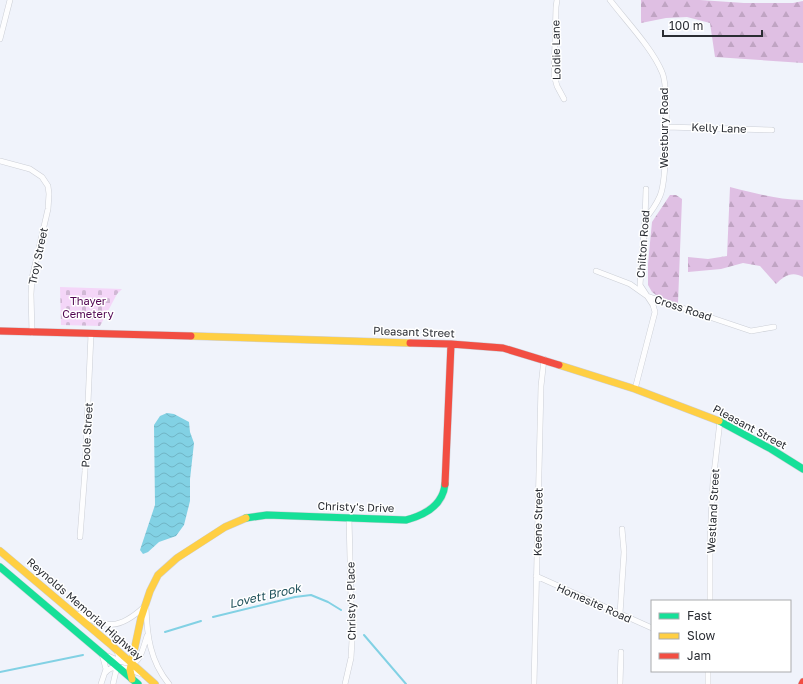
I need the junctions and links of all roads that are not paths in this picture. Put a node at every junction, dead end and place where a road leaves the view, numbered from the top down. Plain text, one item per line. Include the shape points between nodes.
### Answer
1 (10, 0) edge
2 (557, 0) edge
3 (610, 0) edge
4 (0, 39) edge
5 (564, 99) dead end
6 (666, 126) junction
7 (772, 130) dead end
8 (0, 161) edge
9 (646, 189) dead end
10 (645, 219) junction
11 (596, 271) dead end
12 (647, 296) junction
13 (774, 327) dead end
14 (0, 331) edge
15 (32, 333) junction
16 (91, 334) junction
17 (451, 344) junction
18 (544, 359) junction
19 (635, 389) junction
20 (720, 421) junction
21 (803, 468) edge
22 (349, 518) junction
23 (622, 529) dead end
24 (80, 537) dead end
25 (0, 551) edge
26 (0, 568) edge
27 (536, 576) junction
28 (710, 600) edge
29 (146, 604) junction
30 (72, 612) junction
31 (620, 614) junction
32 (651, 628) edge
33 (147, 635) junction
34 (117, 651) junction
35 (621, 652) dead end
36 (102, 653) junction
37 (118, 664) junction
38 (131, 667) junction
39 (708, 672) edge
40 (105, 674) junction
41 (135, 682) edge
42 (101, 684) edge
43 (113, 684) edge
44 (155, 684) edge
45 (169, 684) edge
46 (345, 684) edge
47 (534, 684) edge
48 (620, 684) edge
49 (708, 684) edge

1 - 4 street
2 - 5 street, Loidie Lane via 554,75
3 - 6 street, Westbury Road via 656,59 663,73 666,89
6 - 7 street, Kelly Lane
6 - 10 street, Westbury Road via 664,176 660,196
8 - 15 street, Troy Street via 30,170 42,177 48,186 48,209 32,278
9 - 10 street, Chilton Road
10 - 12 street, Chilton Road via 640,285
11 - 12 street, Cross Road via 630,284
12 - 13 street, Cross Road via 751,331
12 - 19 street, Chilton Road via 655,312
14 - 15 main road, Pleasant Street
15 - 16 main road, Pleasant Street
16 - 17 main road, Pleasant Street
16 - 24 street, Poole Street
17 - 18 main road, Pleasant Street via 503,348
17 - 22 main road, Christy's Drive via 446,481 442,498 428,512 412,518
18 - 19 main road, Pleasant Street
18 - 27 street, Keene Street via 541,386
19 - 20 main road, Pleasant Street
20 - 21 main road, Pleasant Street
20 - 28 street, Westland Street via 713,488
22 - 29 main road, Christy's Drive via 266,515 232,522 164,569 153,582
22 - 46 street, Christy's Place via 352,640
23 - 31 street via 624,552
25 - 30 main road, Reynolds Memorial Highway
26 - 36 main road, Reynolds Memorial Highway
27 - 31 street, Homesite Road
27 - 47 street, Keene Street
29 - 30 street via 129,619 114,624 98,623
29 - 33 street, Christy's Drive
29 - 38 main road, Christy's Drive
30 - 34 main road, Reynolds Memorial Highway
31 - 32 street, Homesite Road
33 - 38 street, Christy's Drive via 140,657
33 - 45 street, Christy's Drive via 156,665
34 - 37 street
34 - 38 main road, Reynolds Memorial Highway
35 - 48 street
36 - 37 main road, Reynolds Memorial Highway
36 - 40 street via 106,665
37 - 38 street via 124,663
37 - 40 street
37 - 41 main road, Reynolds Memorial Highway
37 - 43 street
38 - 41 main road, Christy's Drive
38 - 44 main road, Reynolds Memorial Highway
39 - 49 street
40 - 42 street

